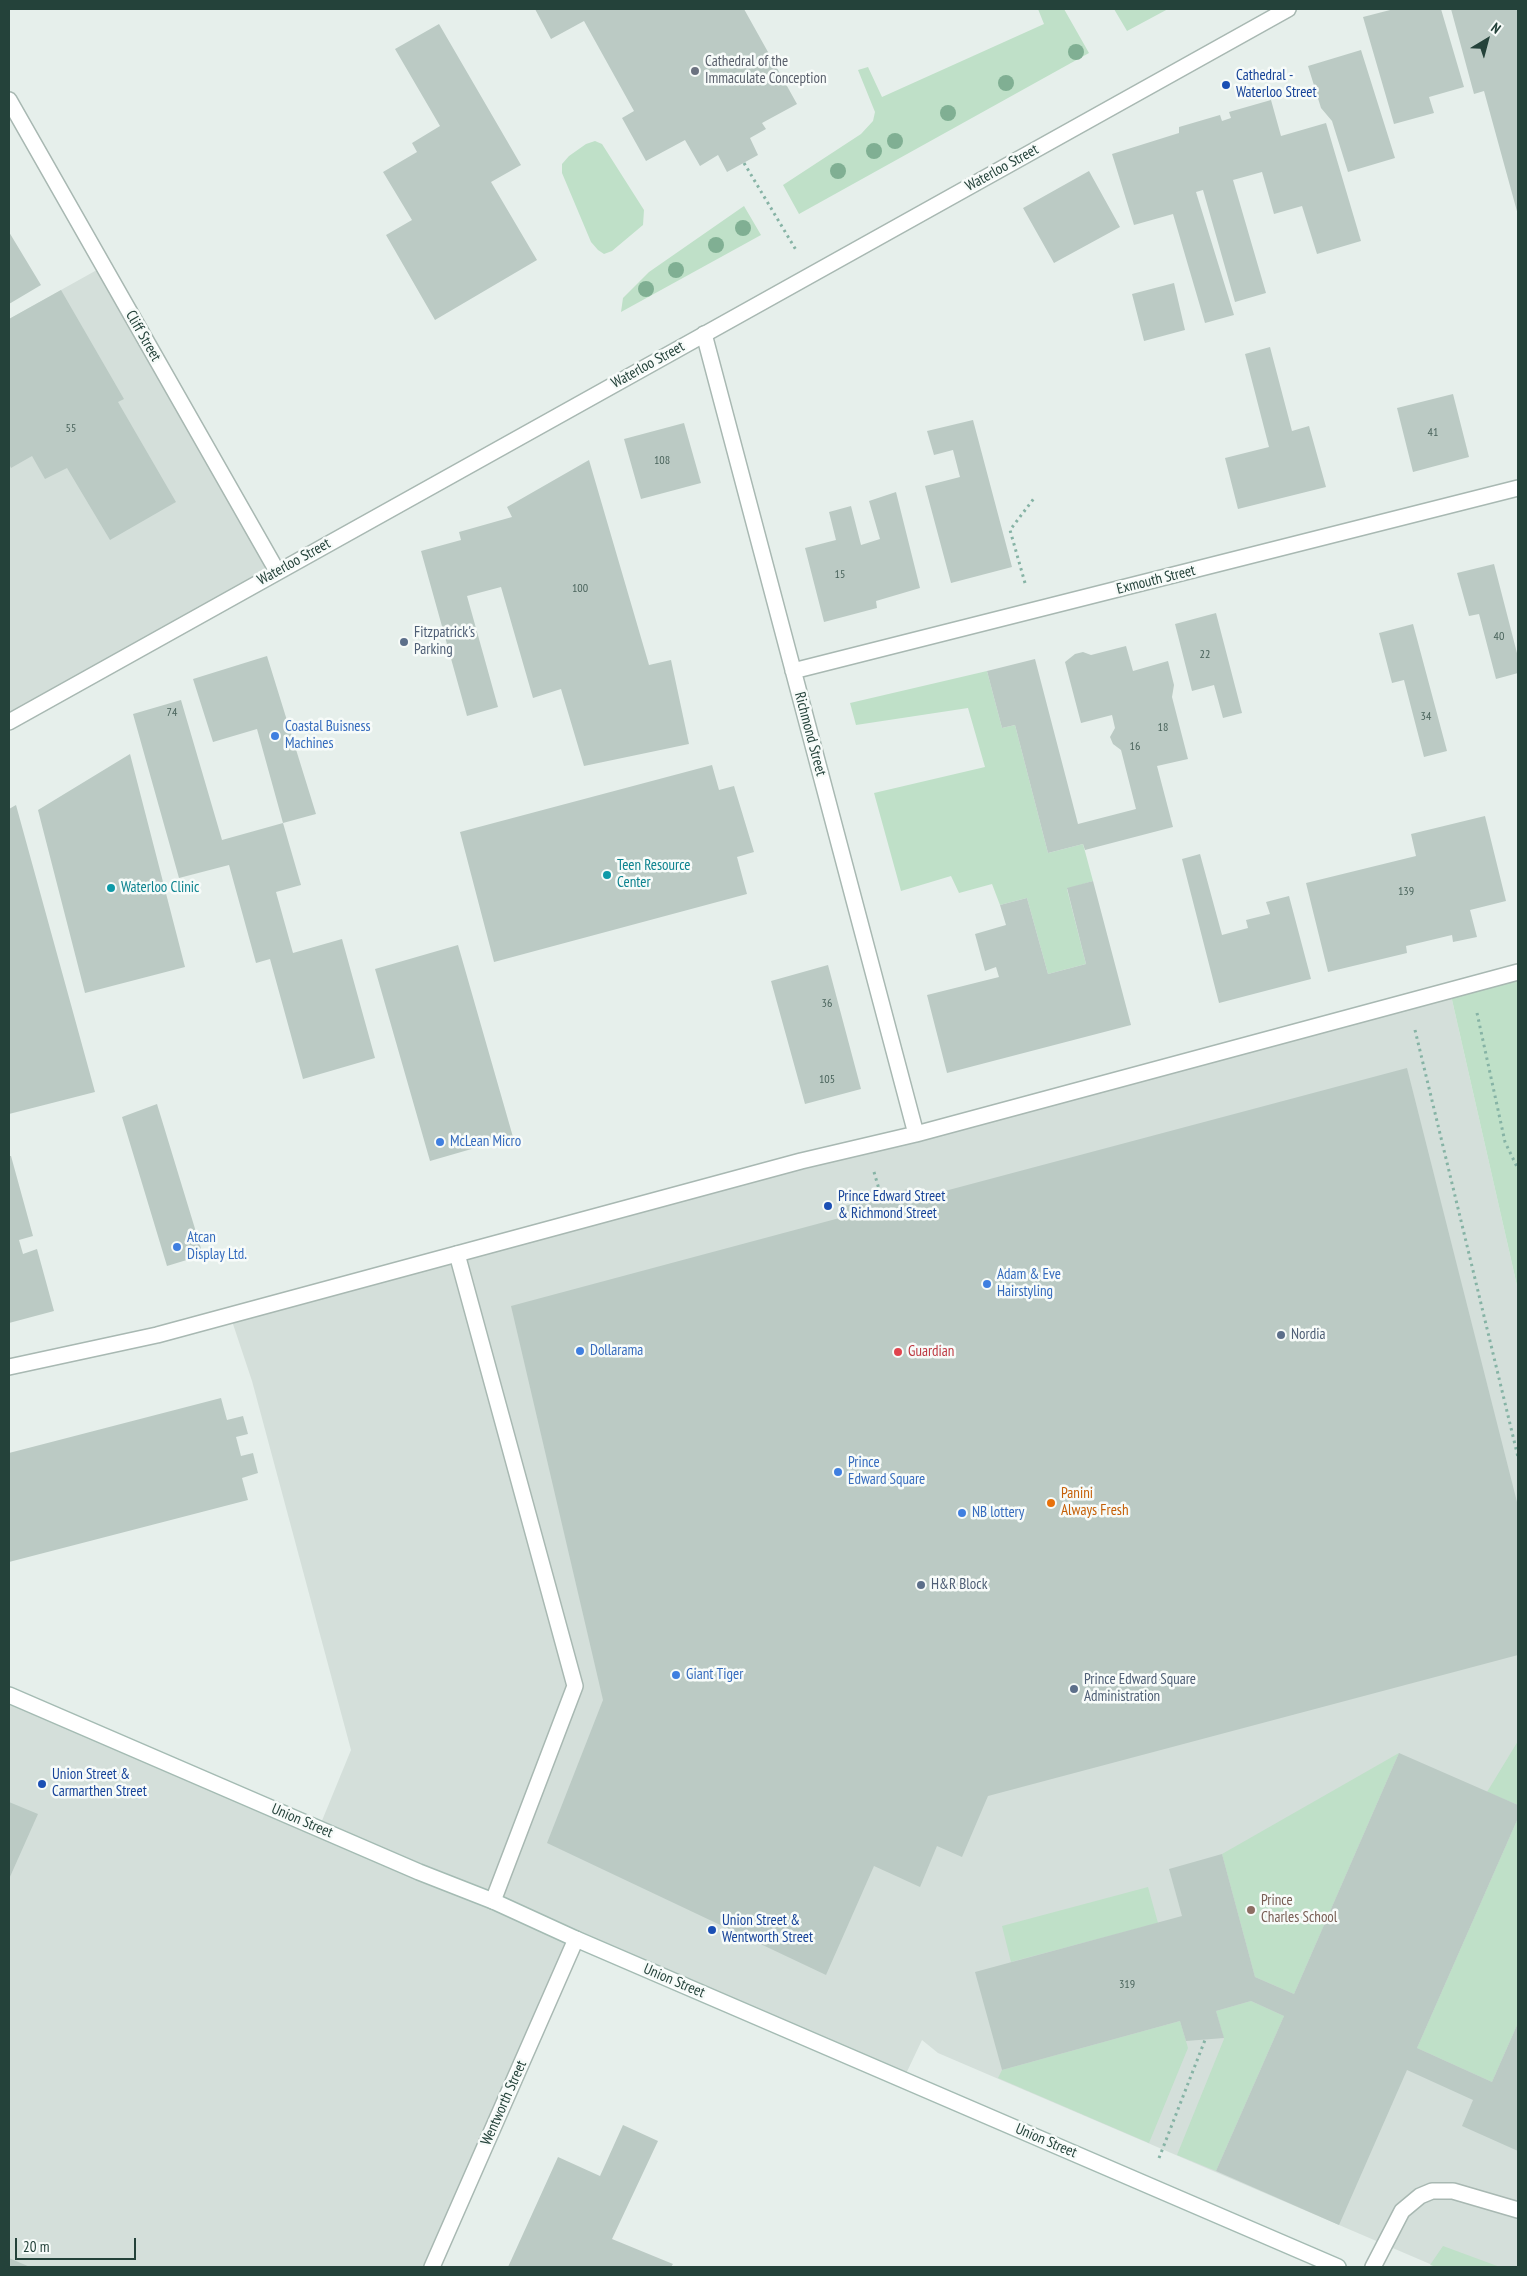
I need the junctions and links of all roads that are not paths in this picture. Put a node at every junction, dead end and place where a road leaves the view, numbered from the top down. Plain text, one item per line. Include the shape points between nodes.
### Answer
1 (1288, 9) edge
2 (9, 100) edge
3 (704, 334) junction
4 (1518, 488) edge
5 (278, 571) junction
6 (793, 671) junction
7 (9, 722) edge
8 (1518, 972) edge
9 (916, 1134) junction
10 (457, 1254) junction
11 (9, 1367) edge
12 (9, 1695) edge
13 (492, 1901) junction
14 (576, 1939) junction
15 (1518, 2210) edge
16 (432, 2267) edge
17 (1338, 2267) edge
18 (1373, 2267) edge

1 - 3 street, Waterloo Street
2 - 5 street, Cliff Street
3 - 5 street, Waterloo Street
3 - 6 street, Richmond Street
4 - 6 street, Exmouth Street
5 - 7 street, Waterloo Street
6 - 9 street, Richmond Street
8 - 9 street
9 - 10 street via 801,1161
10 - 11 street via 157,1335
10 - 13 street via 575,1686
12 - 13 street, Union Street
13 - 14 street, Union Street
14 - 16 street, Wentworth Street
14 - 17 street, Union Street
15 - 18 street via 1452,2191 1426,2194 1410,2202 1402,2211

